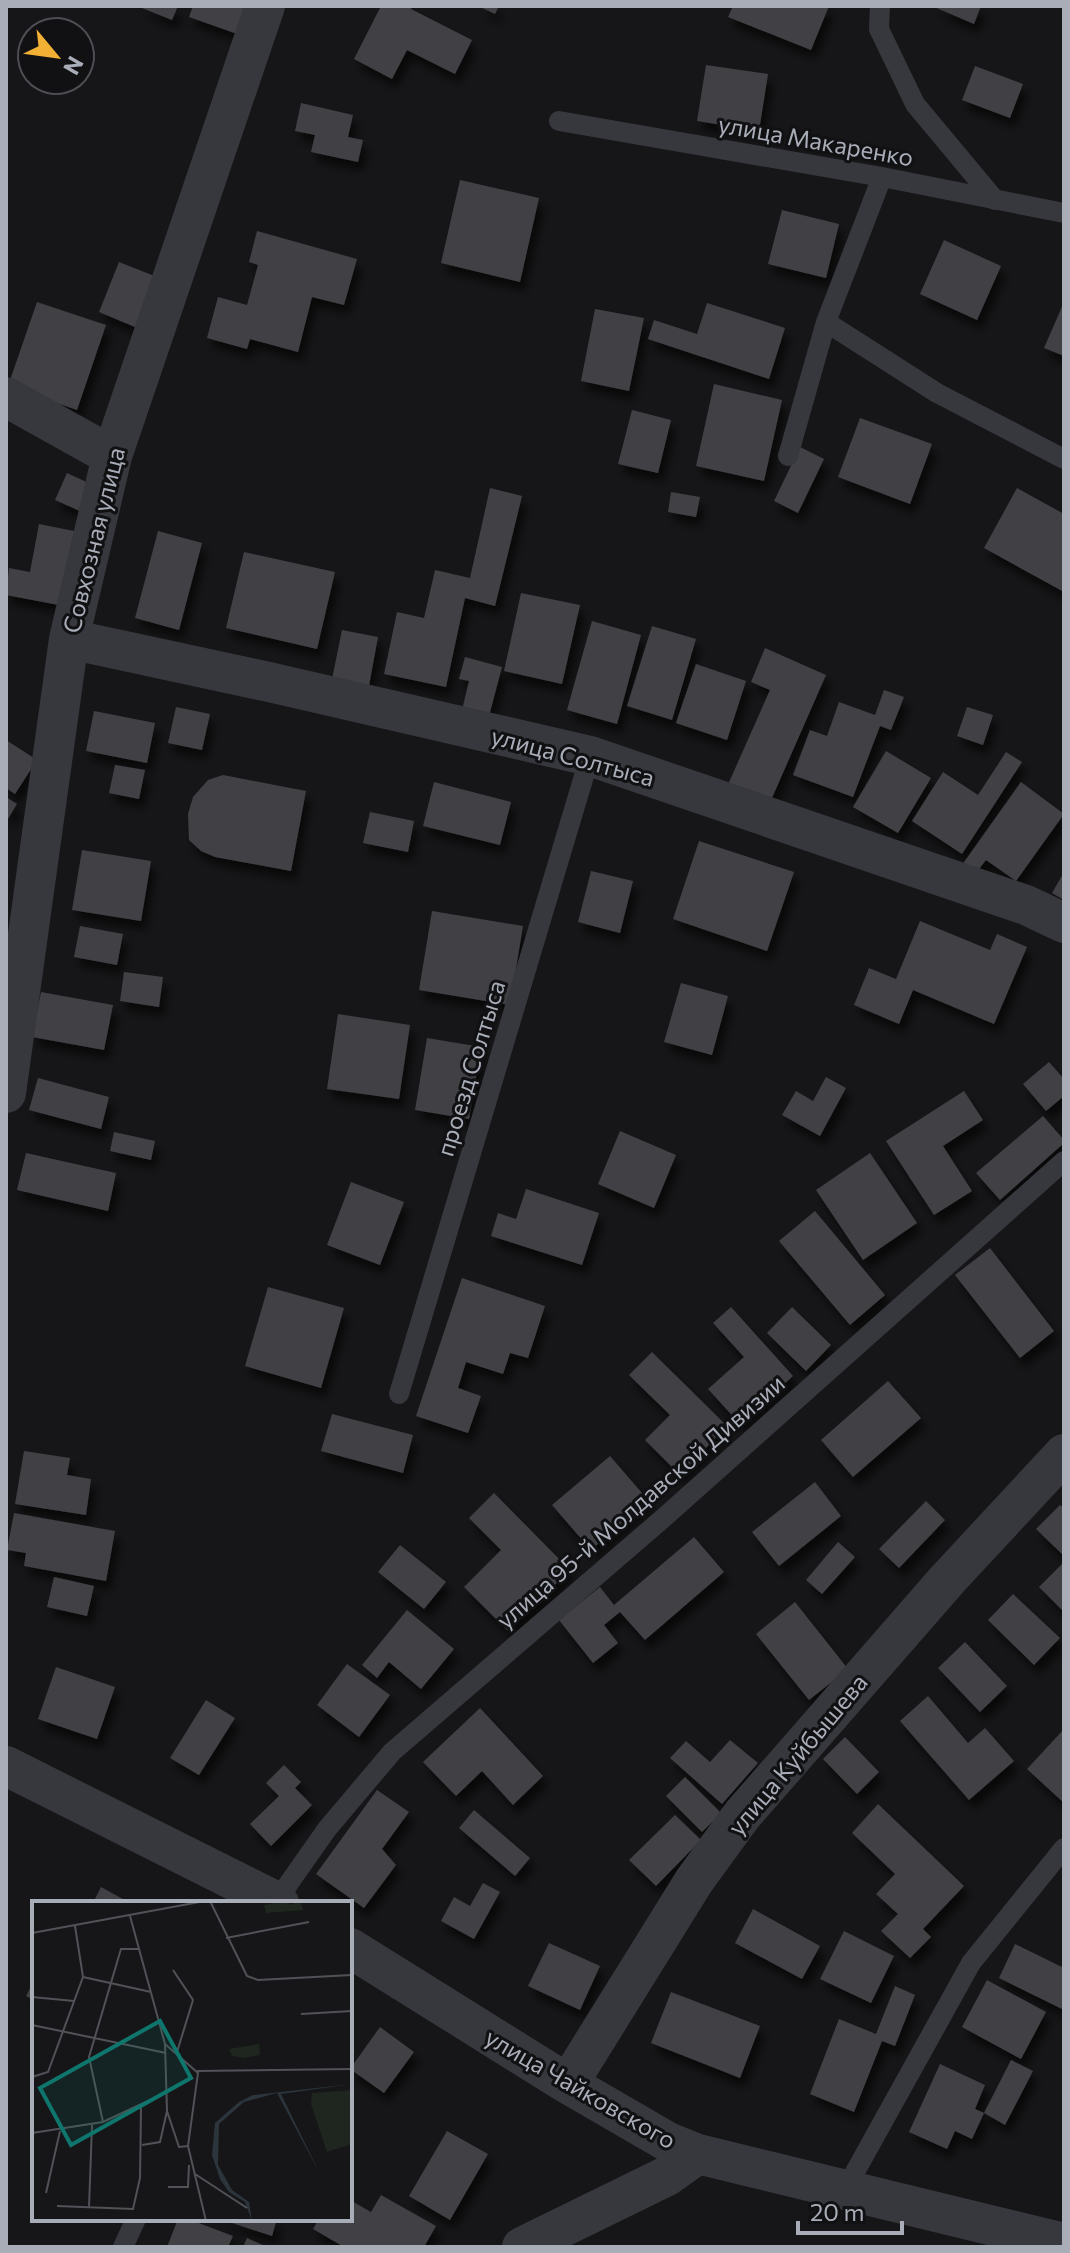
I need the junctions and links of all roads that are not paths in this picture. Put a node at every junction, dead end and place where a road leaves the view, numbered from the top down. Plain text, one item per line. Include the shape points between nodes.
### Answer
1 (265, 6) edge
2 (880, 6) edge
3 (559, 121) dead end
4 (882, 177) junction
5 (995, 200) junction
6 (1064, 213) edge
7 (826, 322) junction
8 (6, 397) edge
9 (112, 456) junction
10 (788, 456) dead end
11 (1064, 459) edge
12 (69, 639) junction
13 (590, 756) junction
14 (1064, 923) edge
15 (6, 1093) edge
16 (1064, 1161) edge
17 (399, 1394) dead end
18 (1064, 1454) edge
19 (6, 1766) edge
20 (1064, 1848) edge
21 (275, 1901) edge
22 (278, 1901) edge
23 (352, 1949) edge
24 (568, 2084) junction
25 (698, 2154) junction
26 (845, 2190) junction
27 (135, 2221) edge
28 (1064, 2243) edge
29 (123, 2247) edge
30 (522, 2247) edge

1 - 9 street, Совхозная улица
2 - 5 lane via 879,29 915,104
3 - 4 lane, улица Макаренко
4 - 5 lane, улица Макаренко
4 - 7 lane
5 - 6 lane, улица Макаренко
7 - 10 lane
7 - 11 lane via 937,393
8 - 9 street
9 - 12 street, Совхозная улица
12 - 13 street, улица Солтыса
12 - 15 street, Совхозная улица
13 - 14 street, улица Солтыса via 1012,900
13 - 17 lane, проезд Солтыса
16 - 22 lane, улица 95-й Молдавской Дивизии via 392,1752 327,1829
18 - 24 street, улица Куйбышева via 742,1815 694,1881
19 - 21 street
20 - 26 lane via 971,1963
23 - 24 street, улица Чайковского
24 - 25 street, улица Чайковского
25 - 26 street, улица Чайковского
25 - 30 street via 667,2176
26 - 28 street, улица Чайковского
27 - 29 lane

